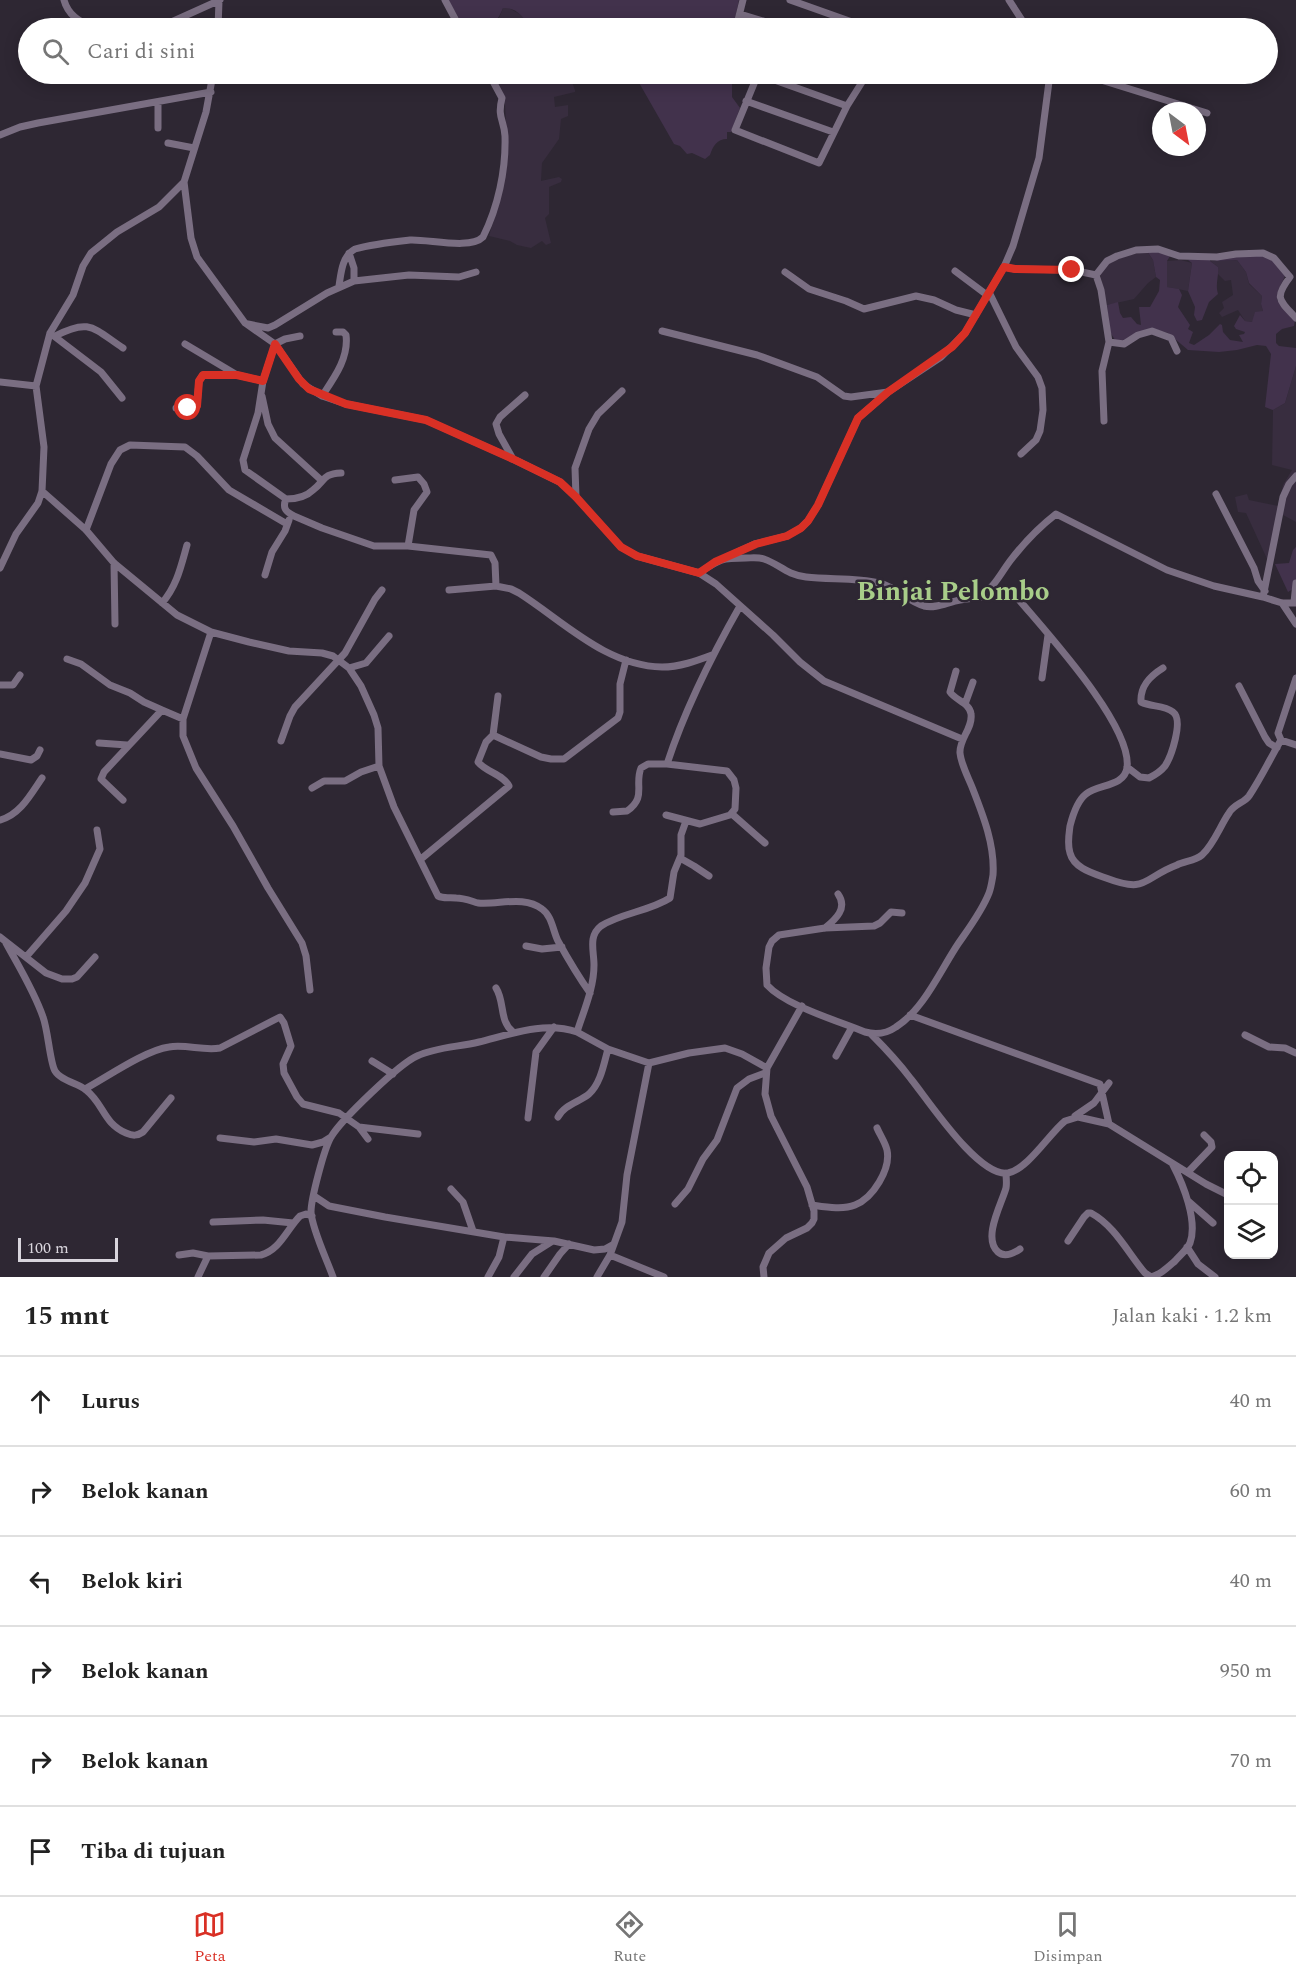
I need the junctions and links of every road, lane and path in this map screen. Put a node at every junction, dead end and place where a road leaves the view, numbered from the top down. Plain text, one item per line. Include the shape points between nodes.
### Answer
1 (64, 0) edge
2 (220, 0) edge
3 (445, 0) edge
4 (743, 0) edge
5 (790, 0) edge
6 (1009, 0) edge
7 (740, 14) junction
8 (75, 18) edge
9 (180, 18) edge
10 (219, 18) edge
11 (455, 18) edge
12 (739, 18) edge
13 (753, 18) edge
14 (841, 18) edge
15 (1021, 18) edge
16 (212, 84) edge
17 (494, 84) edge
18 (754, 84) edge
19 (786, 84) edge
20 (861, 84) edge
21 (1049, 84) edge
22 (1114, 84) edge
23 (211, 92) junction
24 (746, 101) junction
25 (158, 103) junction
26 (847, 106) junction
27 (1208, 113) dead end
28 (158, 128) dead end
29 (833, 132) junction
30 (0, 135) edge
31 (168, 143) dead end
32 (194, 148) junction
33 (184, 182) junction
34 (349, 253) junction
35 (1004, 267) junction
36 (955, 271) dead end
37 (476, 272) dead end
38 (785, 273) dead end
39 (1096, 275) junction
40 (354, 281) junction
41 (339, 286) junction
42 (988, 293) junction
43 (976, 315) junction
44 (1296, 318) edge
45 (245, 323) junction
46 (662, 331) dead end
47 (336, 332) dead end
48 (53, 335) junction
49 (300, 336) dead end
50 (1109, 342) junction
51 (185, 344) dead end
52 (275, 344) junction
53 (123, 348) dead end
54 (1177, 351) dead end
55 (237, 375) junction
56 (263, 381) junction
57 (0, 382) edge
58 (36, 386) junction
59 (261, 390) junction
60 (622, 391) dead end
61 (888, 392) junction
62 (525, 395) dead end
63 (322, 396) junction
64 (122, 398) dead end
65 (176, 408) dead end
66 (1104, 421) dead end
67 (1021, 454) dead end
68 (513, 459) junction
69 (341, 473) dead end
70 (1296, 476) edge
71 (321, 480) junction
72 (395, 480) dead end
73 (42, 491) junction
74 (1216, 494) dead end
75 (576, 497) junction
76 (286, 499) junction
77 (290, 514) junction
78 (287, 524) junction
79 (87, 530) junction
80 (187, 545) dead end
81 (408, 546) junction
82 (727, 557) junction
83 (114, 563) junction
84 (0, 568) edge
85 (699, 573) junction
86 (265, 575) dead end
87 (1296, 583) edge
88 (496, 586) junction
89 (382, 590) dead end
90 (449, 590) dead end
91 (1264, 594) junction
92 (980, 597) junction
93 (162, 603) junction
94 (1282, 603) junction
95 (1295, 603) edge
96 (740, 606) junction
97 (115, 624) dead end
98 (1296, 624) edge
99 (211, 632) junction
100 (1048, 635) junction
101 (388, 636) dead end
102 (712, 655) junction
103 (67, 659) dead end
104 (339, 660) junction
105 (626, 660) junction
106 (1163, 668) dead end
107 (349, 669) junction
108 (956, 671) dead end
109 (20, 675) dead end
110 (1042, 678) dead end
111 (1296, 678) edge
112 (974, 682) dead end
113 (0, 685) edge
114 (1239, 686) dead end
115 (498, 696) dead end
116 (965, 704) junction
117 (162, 710) junction
118 (183, 719) junction
119 (494, 735) junction
120 (962, 739) junction
121 (1281, 740) junction
122 (281, 741) dead end
123 (99, 743) dead end
124 (127, 745) junction
125 (1296, 745) edge
126 (1277, 748) junction
127 (40, 750) dead end
128 (0, 754) edge
129 (667, 764) junction
130 (379, 766) junction
131 (1127, 767) junction
132 (42, 778) dead end
133 (312, 788) dead end
134 (123, 800) dead end
135 (613, 812) dead end
136 (732, 814) junction
137 (666, 815) dead end
138 (0, 820) edge
139 (687, 821) junction
140 (97, 830) dead end
141 (765, 843) dead end
142 (680, 858) junction
143 (421, 859) junction
144 (709, 876) dead end
145 (838, 894) dead end
146 (902, 913) dead end
147 (825, 928) junction
148 (0, 937) edge
149 (6, 943) junction
150 (526, 946) dead end
151 (562, 947) junction
152 (26, 957) junction
153 (95, 957) dead end
154 (496, 988) dead end
155 (310, 990) dead end
156 (590, 993) junction
157 (802, 1006) junction
158 (910, 1015) junction
159 (554, 1027) junction
160 (852, 1027) junction
161 (513, 1032) junction
162 (577, 1032) junction
163 (872, 1034) junction
164 (1245, 1035) dead end
165 (608, 1049) junction
166 (1296, 1053) edge
167 (836, 1056) dead end
168 (372, 1061) dead end
169 (649, 1063) junction
170 (766, 1071) junction
171 (393, 1074) junction
172 (1109, 1083) dead end
173 (86, 1089) junction
174 (1102, 1092) junction
175 (171, 1098) dead end
176 (346, 1117) junction
177 (558, 1117) dead end
178 (528, 1118) dead end
179 (1072, 1118) junction
180 (1108, 1124) junction
181 (360, 1127) junction
182 (877, 1128) dead end
183 (418, 1134) dead end
184 (1204, 1135) dead end
185 (331, 1137) junction
186 (220, 1138) dead end
187 (368, 1139) dead end
188 (1173, 1164) junction
189 (1188, 1172) junction
190 (1006, 1173) junction
191 (451, 1188) dead end
192 (1224, 1193) edge
193 (314, 1196) junction
194 (1188, 1201) junction
195 (675, 1204) dead end
196 (812, 1204) junction
197 (312, 1216) junction
198 (213, 1222) dead end
199 (293, 1223) junction
200 (1213, 1223) dead end
201 (473, 1231) junction
202 (504, 1237) junction
203 (554, 1241) junction
204 (1068, 1241) dead end
205 (569, 1244) junction
206 (614, 1244) junction
207 (1187, 1247) junction
208 (1020, 1249) dead end
209 (179, 1255) dead end
210 (610, 1255) junction
211 (208, 1256) junction
212 (198, 1277) edge
213 (333, 1277) edge
214 (488, 1277) edge
215 (514, 1277) edge
216 (544, 1277) edge
217 (597, 1277) edge
218 (664, 1277) edge
219 (765, 1277) edge
220 (1215, 1277) edge

1 - 8 street
2 - 9 street
2 - 10 street
3 - 11 street
4 - 7 street
5 - 14 street
6 - 15 street
7 - 12 street
7 - 13 street
16 - 23 street
17 - 34 street via 502,98 499,110 505,136 502,186 482,239 462,243 412,240
18 - 24 street
19 - 26 street
20 - 26 street
21 - 35 street via 1039,158
22 - 27 street
23 - 25 street
23 - 32 street
24 - 29 street
24 - 29 street via 735,130 819,163
25 - 28 street
25 - 30 street via 38,123
26 - 29 street
31 - 32 street
32 - 33 street
33 - 45 street via 197,257
33 - 48 street via 159,207 90,253
34 - 40 street
34 - 41 street
35 - 39 street
35 - 42 street
36 - 42 street
37 - 40 street via 459,277 409,275
38 - 43 street via 809,289 861,309 916,296
39 - 44 street via 1111,259 1136,250 1217,257 1263,253 1274,258 1290,277 1281,288 1280,297
39 - 50 street
40 - 41 street
41 - 45 street via 268,328
42 - 43 street
42 - 67 street via 1042,388 1040,431
43 - 61 street via 952,347
45 - 52 street
46 - 61 street via 757,355 817,377 844,396
47 - 63 street via 346,335 346,352
48 - 53 street via 73,327 89,327
48 - 58 street
48 - 64 street via 101,372
49 - 52 street
50 - 54 street via 1124,344 1138,335 1157,331 1171,338
50 - 66 street via 1102,371
51 - 55 street
52 - 56 street
52 - 63 street via 303,384
55 - 56 street
55 - 65 street via 203,375 197,406
56 - 59 street
57 - 58 street
58 - 73 street via 44,447
59 - 71 street via 275,438
59 - 76 street via 243,466
60 - 75 street via 598,414 585,438 575,468
61 - 82 street via 853,425 808,521 787,536
62 - 68 street via 496,424
63 - 68 street via 426,420
68 - 75 street via 560,482
69 - 71 street via 328,474
70 - 91 street via 1283,497
71 - 76 street via 311,492
72 - 81 street via 418,477 426,488 414,510
73 - 79 street
73 - 84 street
74 - 91 street
75 - 85 street via 621,547 637,556
76 - 77 street via 284,507
77 - 78 street
77 - 81 street via 365,543
78 - 79 street via 230,490 184,447 130,445 120,450 111,464
78 - 86 street
79 - 83 street
80 - 93 street via 178,578
81 - 88 street via 491,555
82 - 85 street
82 - 92 street via 761,558 801,576 880,583 925,607
83 - 93 street
83 - 97 street
85 - 96 street
87 - 95 street
88 - 90 street
88 - 105 street via 519,593 573,633
89 - 104 street
91 - 92 street via 1214,586 1167,570 1056,514 1028,540 993,587
91 - 94 street
92 - 100 street via 1014,595
93 - 99 street
94 - 95 street
94 - 98 street
96 - 102 street
96 - 120 street via 824,681
99 - 104 street via 282,650 322,653
99 - 118 street
100 - 110 street
100 - 131 street via 1113,721 1123,742
101 - 107 street via 366,663
102 - 105 street via 661,667
102 - 129 street
103 - 117 street
104 - 107 street
104 - 122 street via 299,701
105 - 119 street via 616,721 570,756 558,760 541,757
106 - 131 street via 1148,679 1141,702 1177,716 1179,725 1171,752 1162,769 1149,777 1140,777
107 - 130 street via 374,715
108 - 116 street via 950,692
109 - 113 street via 13,685
111 - 121 street via 1278,733
112 - 116 street
114 - 126 street via 1265,737
115 - 119 street
116 - 120 street via 971,717
117 - 118 street
117 - 124 street
118 - 155 street via 183,736 196,768 305,949
119 - 143 street via 486,742 478,762 509,786
120 - 158 street via 961,757 984,818 993,877 975,920
121 - 125 street
121 - 126 street
123 - 124 street
124 - 134 street via 101,778
126 - 131 street via 1248,798 1230,811 1204,853 1134,885 1081,867 1069,848 1071,820 1082,797 1118,781
127 - 128 street via 32,760
129 - 135 street via 640,768 636,803 627,811
129 - 136 street via 729,773 736,788
130 - 133 street via 345,781 324,780
130 - 143 street via 402,826
132 - 138 street via 15,813
136 - 139 street via 702,824
136 - 141 street
137 - 139 street
139 - 142 street via 681,835
140 - 152 street via 100,849 85,883
142 - 144 street
142 - 156 street via 670,898 596,931
143 - 151 street via 440,898 532,903 547,915
145 - 147 street via 840,912
146 - 147 street via 891,912 874,926
147 - 157 street via 781,934 769,947 767,985
148 - 149 street
149 - 152 street
149 - 173 street via 43,1016 55,1071
150 - 151 street
151 - 156 street
152 - 153 street via 46,973 62,979 72,979
154 - 161 street via 506,1025
156 - 162 street
157 - 160 street
157 - 170 street
158 - 163 street via 893,1029
158 - 174 street via 1100,1084
159 - 161 street
159 - 162 street
159 - 178 street via 536,1052
160 - 163 street
160 - 167 street
161 - 171 street via 419,1055
162 - 165 street
163 - 190 street via 970,1152 982,1164
164 - 166 street via 1269,1047
165 - 169 street
165 - 177 street via 595,1087
168 - 171 street
169 - 170 street via 725,1048 742,1054
169 - 206 street via 622,1222
170 - 195 street via 737,1088 717,1140
170 - 196 street via 765,1094 771,1116
171 - 176 street
172 - 174 street
173 - 175 street via 112,1125 137,1136
173 - 176 street via 159,1049 220,1048 280,1017 291,1046 283,1068 297,1097 303,1104
174 - 179 street
174 - 180 street
176 - 181 street
176 - 185 street
179 - 180 street
179 - 190 street via 1061,1124 1020,1167
180 - 188 street
181 - 183 street
181 - 187 street
182 - 196 street via 888,1156 875,1187 854,1206
184 - 189 street via 1212,1147
185 - 186 street via 312,1144
185 - 193 street
188 - 189 street
188 - 194 street
189 - 192 street
190 - 208 street via 993,1244 1001,1255
191 - 201 street via 464,1202
193 - 197 street
193 - 201 street via 329,1206
194 - 200 street
194 - 207 street via 1191,1236
196 - 219 street via 812,1224 769,1253 763,1268
197 - 199 street via 303,1214
197 - 213 street
198 - 199 street
199 - 211 street via 267,1254
201 - 202 street
202 - 203 street
202 - 214 street
203 - 205 street
203 - 215 street via 532,1254
204 - 207 street via 1084,1216 1091,1213 1151,1277 1162,1272
205 - 206 street via 594,1250
205 - 216 street
206 - 210 street
207 - 220 street via 1198,1264
209 - 211 street
210 - 217 street
210 - 218 street
211 - 212 street

